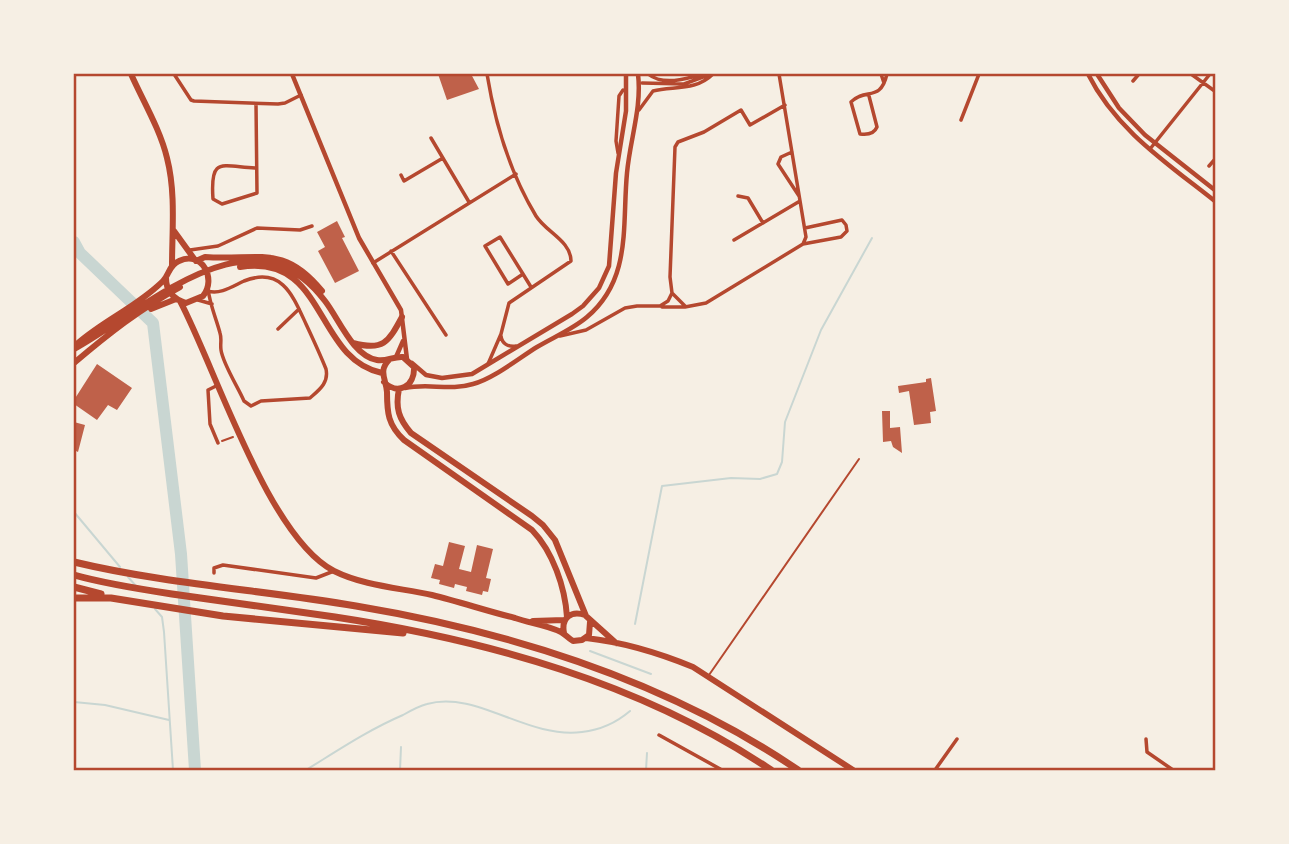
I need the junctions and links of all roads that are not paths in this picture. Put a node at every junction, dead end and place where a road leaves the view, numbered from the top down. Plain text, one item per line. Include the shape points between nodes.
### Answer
1 (131, 74) edge
2 (174, 74) edge
3 (292, 74) edge
4 (487, 74) edge
5 (626, 74) edge
6 (638, 74) edge
7 (648, 74) edge
8 (703, 74) edge
9 (713, 74) edge
10 (779, 74) edge
11 (881, 74) edge
12 (887, 74) edge
13 (979, 74) edge
14 (1088, 74) edge
15 (1097, 74) edge
16 (1139, 74) edge
17 (1191, 74) edge
18 (1210, 74) edge
19 (1133, 80) dead end
20 (642, 83) dead end
21 (1203, 83) junction
22 (885, 85) junction
23 (623, 90) dead end
24 (1216, 92) edge
25 (301, 95) junction
26 (869, 96) junction
27 (256, 104) junction
28 (785, 105) junction
29 (639, 110) junction
30 (961, 120) dead end
31 (432, 138) dead end
32 (1155, 143) junction
33 (1150, 149) junction
34 (792, 152) junction
35 (619, 155) junction
36 (443, 158) junction
37 (1216, 158) edge
38 (1209, 166) dead end
39 (255, 168) junction
40 (516, 174) junction
41 (401, 175) dead end
42 (1216, 191) edge
43 (738, 196) dead end
44 (800, 199) junction
45 (469, 202) junction
46 (1216, 202) edge
47 (763, 223) junction
48 (312, 226) dead end
49 (805, 228) junction
50 (173, 229) junction
51 (734, 240) dead end
52 (803, 244) junction
53 (188, 250) junction
54 (391, 251) junction
55 (196, 260) junction
56 (373, 263) junction
57 (172, 266) junction
58 (523, 274) junction
59 (166, 278) junction
60 (531, 288) junction
61 (209, 289) junction
62 (672, 293) junction
63 (178, 300) junction
64 (195, 301) junction
65 (212, 304) junction
66 (660, 306) junction
67 (685, 307) junction
68 (299, 309) junction
69 (189, 317) junction
70 (337, 317) junction
71 (402, 317) junction
72 (278, 329) dead end
73 (501, 334) junction
74 (446, 335) dead end
75 (99, 337) junction
76 (404, 340) junction
77 (548, 341) junction
78 (353, 342) junction
79 (519, 345) junction
80 (74, 348) edge
81 (393, 357) junction
82 (408, 360) junction
83 (74, 362) edge
84 (488, 364) junction
85 (382, 373) junction
86 (384, 382) junction
87 (218, 385) junction
88 (401, 389) junction
89 (218, 443) road end
90 (859, 458) dead end
91 (74, 562) edge
92 (335, 571) junction
93 (214, 573) dead end
94 (74, 575) edge
95 (74, 587) edge
96 (74, 598) edge
97 (111, 598) junction
98 (565, 619) junction
99 (588, 619) junction
100 (524, 621) junction
101 (564, 633) junction
102 (423, 634) junction
103 (586, 638) junction
104 (616, 643) junction
105 (709, 676) junction
106 (659, 735) dead end
107 (957, 739) dead end
108 (1146, 739) dead end
109 (722, 771) edge
110 (771, 771) edge
111 (798, 771) edge
112 (853, 771) edge
113 (935, 771) edge
114 (1173, 771) edge

1 - 50 main road via 168,160
2 - 27 street via 191,100
3 - 25 street
4 - 40 street
5 - 35 street
6 - 29 street
7 - 8 street via 669,80
9 - 20 street via 684,84
9 - 29 street via 692,86 653,91
10 - 28 street
11 - 22 street
12 - 22 street
13 - 30 street
14 - 33 street via 1108,108
15 - 32 street via 1119,108
16 - 19 street
17 - 21 street
18 - 21 street
21 - 24 street
21 - 32 street
22 - 26 street
23 - 35 street via 616,141
25 - 27 street via 285,103
25 - 56 street
26 - 26 street via 850,102 860,134 877,127
27 - 39 street
28 - 34 street
28 - 62 street via 750,125 741,110 678,142
29 - 77 street via 627,173 617,277 589,316
31 - 36 street
32 - 33 street
32 - 42 street
33 - 46 street
34 - 44 street
34 - 44 street via 778,164
35 - 79 street via 611,252 604,278 583,306
36 - 41 street via 404,181
36 - 45 street
37 - 38 street
39 - 39 street via 215,169 213,199 222,204 257,193
40 - 45 street
40 - 60 street via 537,218 571,255 571,261
43 - 47 street via 748,198
44 - 47 street
44 - 49 street
45 - 54 street
47 - 51 street
48 - 53 street via 300,230 257,228 218,246
49 - 52 street
49 - 52 street via 842,220 846,231 841,237
50 - 53 main road
50 - 57 main road
52 - 67 street via 716,298
53 - 55 main road
54 - 56 street
54 - 74 street
55 - 57 main road via 183,259
55 - 61 main road via 206,268
55 - 70 main road via 260,256 293,264 325,294
56 - 71 street
57 - 59 main road
58 - 58 street via 500,237 485,246 508,284
58 - 60 street
59 - 63 main road via 168,290
59 - 80 main road
60 - 73 street via 509,303
61 - 64 main road
61 - 65 street
61 - 68 street via 220,292 262,276 284,285
62 - 66 street
62 - 67 street
63 - 64 main road
63 - 69 main road
63 - 83 main road via 148,309
64 - 65 street
64 - 69 main road via 188,308
65 - 68 street via 221,351 244,401 251,406 261,401 310,398 326,382 326,369
66 - 67 street
66 - 77 street via 625,308 586,330
68 - 72 street
69 - 87 main road
70 - 75 main road via 302,276 273,262 249,261 196,276 160,293
70 - 78 main road
71 - 76 street
71 - 78 main road via 384,343 370,347
73 - 79 street via 507,345
73 - 84 street
75 - 80 main road
75 - 83 main road
75 - 85 main road via 197,279 250,265 285,272 298,281 346,354
76 - 81 street
76 - 82 street
77 - 88 street via 476,384 438,388 422,384
78 - 81 main road via 360,352 379,361
79 - 84 street
81 - 82 main road
81 - 85 main road
82 - 84 street via 426,375 442,378 472,374
82 - 88 main road via 414,376
85 - 86 main road
86 - 88 main road
86 - 98 main road via 387,414 398,435 541,539 564,593
87 - 89 street via 208,390 210,425
87 - 92 main road via 281,516 320,562
88 - 99 main road via 398,411 411,433 549,532
90 - 105 lane
91 - 111 highway via 467,628 605,670 672,698
92 - 93 street via 316,578 223,565 214,568
92 - 100 main road
94 - 102 highway
95 - 97 highway
96 - 97 highway
97 - 102 highway via 223,616
98 - 99 main road via 574,613
98 - 100 main road
98 - 101 main road
99 - 103 main road
99 - 104 main road
100 - 101 main road
101 - 103 main road via 573,641
102 - 110 highway via 533,660 604,685 706,733
103 - 104 main road
104 - 105 main road via 672,659
105 - 112 main road
106 - 109 street
107 - 113 street
108 - 114 street via 1147,751

